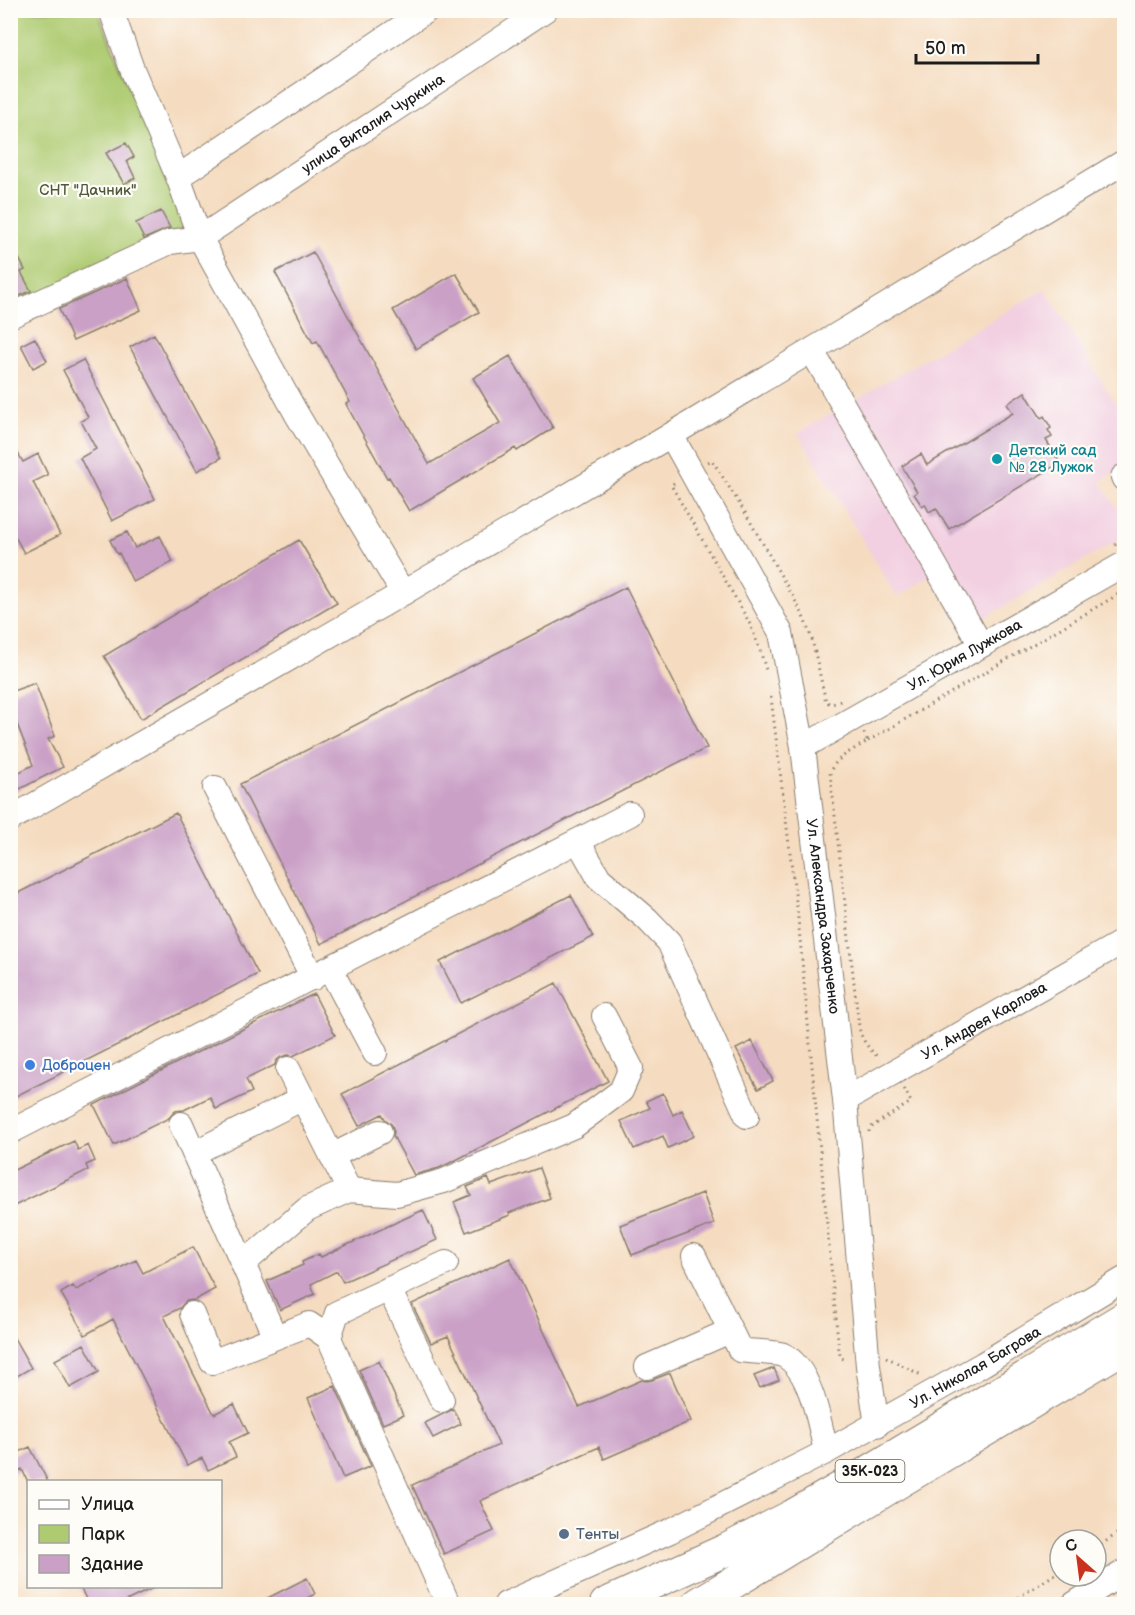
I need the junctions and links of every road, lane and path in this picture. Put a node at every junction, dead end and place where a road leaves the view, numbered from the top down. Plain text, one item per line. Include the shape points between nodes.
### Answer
1 (111, 10) edge
2 (427, 10) edge
3 (545, 10) edge
4 (1125, 162) edge
5 (178, 177) junction
6 (200, 238) junction
7 (10, 316) edge
8 (812, 351) junction
9 (671, 435) junction
10 (692, 472) junction
11 (1125, 539) edge
12 (1116, 557) edge
13 (1125, 591) edge
14 (403, 593) junction
15 (981, 645) junction
16 (768, 677) dead end
17 (771, 697) dead end
18 (855, 717) junction
19 (868, 741) junction
20 (804, 747) junction
21 (215, 788) dead end
22 (630, 814) dead end
23 (10, 819) edge
24 (578, 841) junction
25 (1125, 941) edge
26 (321, 973) junction
27 (604, 1016) dead end
28 (375, 1053) dead end
29 (288, 1069) dead end
30 (894, 1072) junction
31 (303, 1098) junction
32 (845, 1100) junction
33 (747, 1116) dead end
34 (181, 1124) dead end
35 (10, 1132) edge
36 (381, 1132) dead end
37 (869, 1136) dead end
38 (194, 1153) junction
39 (332, 1156) junction
40 (349, 1190) junction
41 (694, 1256) dead end
42 (446, 1263) dead end
43 (243, 1264) junction
44 (1125, 1279) edge
45 (389, 1289) junction
46 (337, 1313) junction
47 (192, 1314) dead end
48 (1125, 1318) edge
49 (309, 1324) junction
50 (730, 1330) junction
51 (275, 1337) junction
52 (330, 1338) junction
53 (1125, 1347) edge
54 (867, 1358) junction
55 (647, 1367) dead end
56 (927, 1379) dead end
57 (442, 1400) dead end
58 (877, 1425) junction
59 (826, 1452) junction
60 (1125, 1529) edge
61 (1108, 1540) edge
62 (1125, 1572) edge
63 (1048, 1579) edge
64 (448, 1605) edge
65 (506, 1605) edge
66 (606, 1605) edge
67 (698, 1605) edge
68 (1008, 1605) edge
69 (1074, 1605) edge

1 - 5 street
2 - 5 street
3 - 6 street, улица Виталия Чуркина
4 - 8 street
5 - 6 street
6 - 7 street via 170,242
6 - 14 street via 296,413
8 - 9 street
8 - 15 street
9 - 10 street, Ул. Александра Захарченко
9 - 14 street
10 - 16 path via 671,485 749,622
10 - 18 path via 712,460 801,611 812,639 826,702 847,699
10 - 20 street, Ул. Александра Захарченко via 781,633
11 - 12 path
12 - 15 street, Ул. Юрия Лужкова
13 - 19 path
14 - 23 street
15 - 18 street, Ул. Юрия Лужкова
17 - 54 path via 799,929 839,1351 841,1358 851,1361
18 - 19 path
18 - 20 street, Ул. Юрия Лужкова
19 - 30 path via 837,761 830,772 860,1032 871,1051
20 - 32 street, Ул. Александра Захарченко
21 - 26 street
22 - 24 street
24 - 26 street
24 - 33 street via 599,878 648,918 669,942
25 - 30 street, Ул. Андрея Карлова
26 - 28 street
26 - 35 street
27 - 40 street via 631,1068 621,1091 574,1126 444,1181 397,1194
29 - 31 street
30 - 32 street, Ул. Андрея Карлова
30 - 37 path via 911,1102 874,1125
31 - 38 street
31 - 39 street
32 - 54 street, Ул. Александра Захарченко
34 - 38 street
36 - 39 street
38 - 43 street
39 - 40 street
40 - 43 street via 307,1209
41 - 50 street
42 - 45 street
43 - 51 street
44 - 58 street, Ул. Николая Багрова
45 - 46 street
45 - 57 street
46 - 49 street
46 - 52 street
47 - 51 street via 212,1362
48 - 66 main road, 35К-023 via 792,1516
49 - 51 street
49 - 52 street
50 - 55 street
50 - 59 street via 740,1350 782,1355 801,1370 815,1404
52 - 64 street
53 - 67 main road, 35К-023
54 - 56 path via 886,1357
54 - 58 street, Ул. Александра Захарченко
58 - 59 street, Ул. Николая Багрова
59 - 65 street, Ул. Николая Багрова via 670,1531
60 - 61 path
62 - 69 street
63 - 68 path

